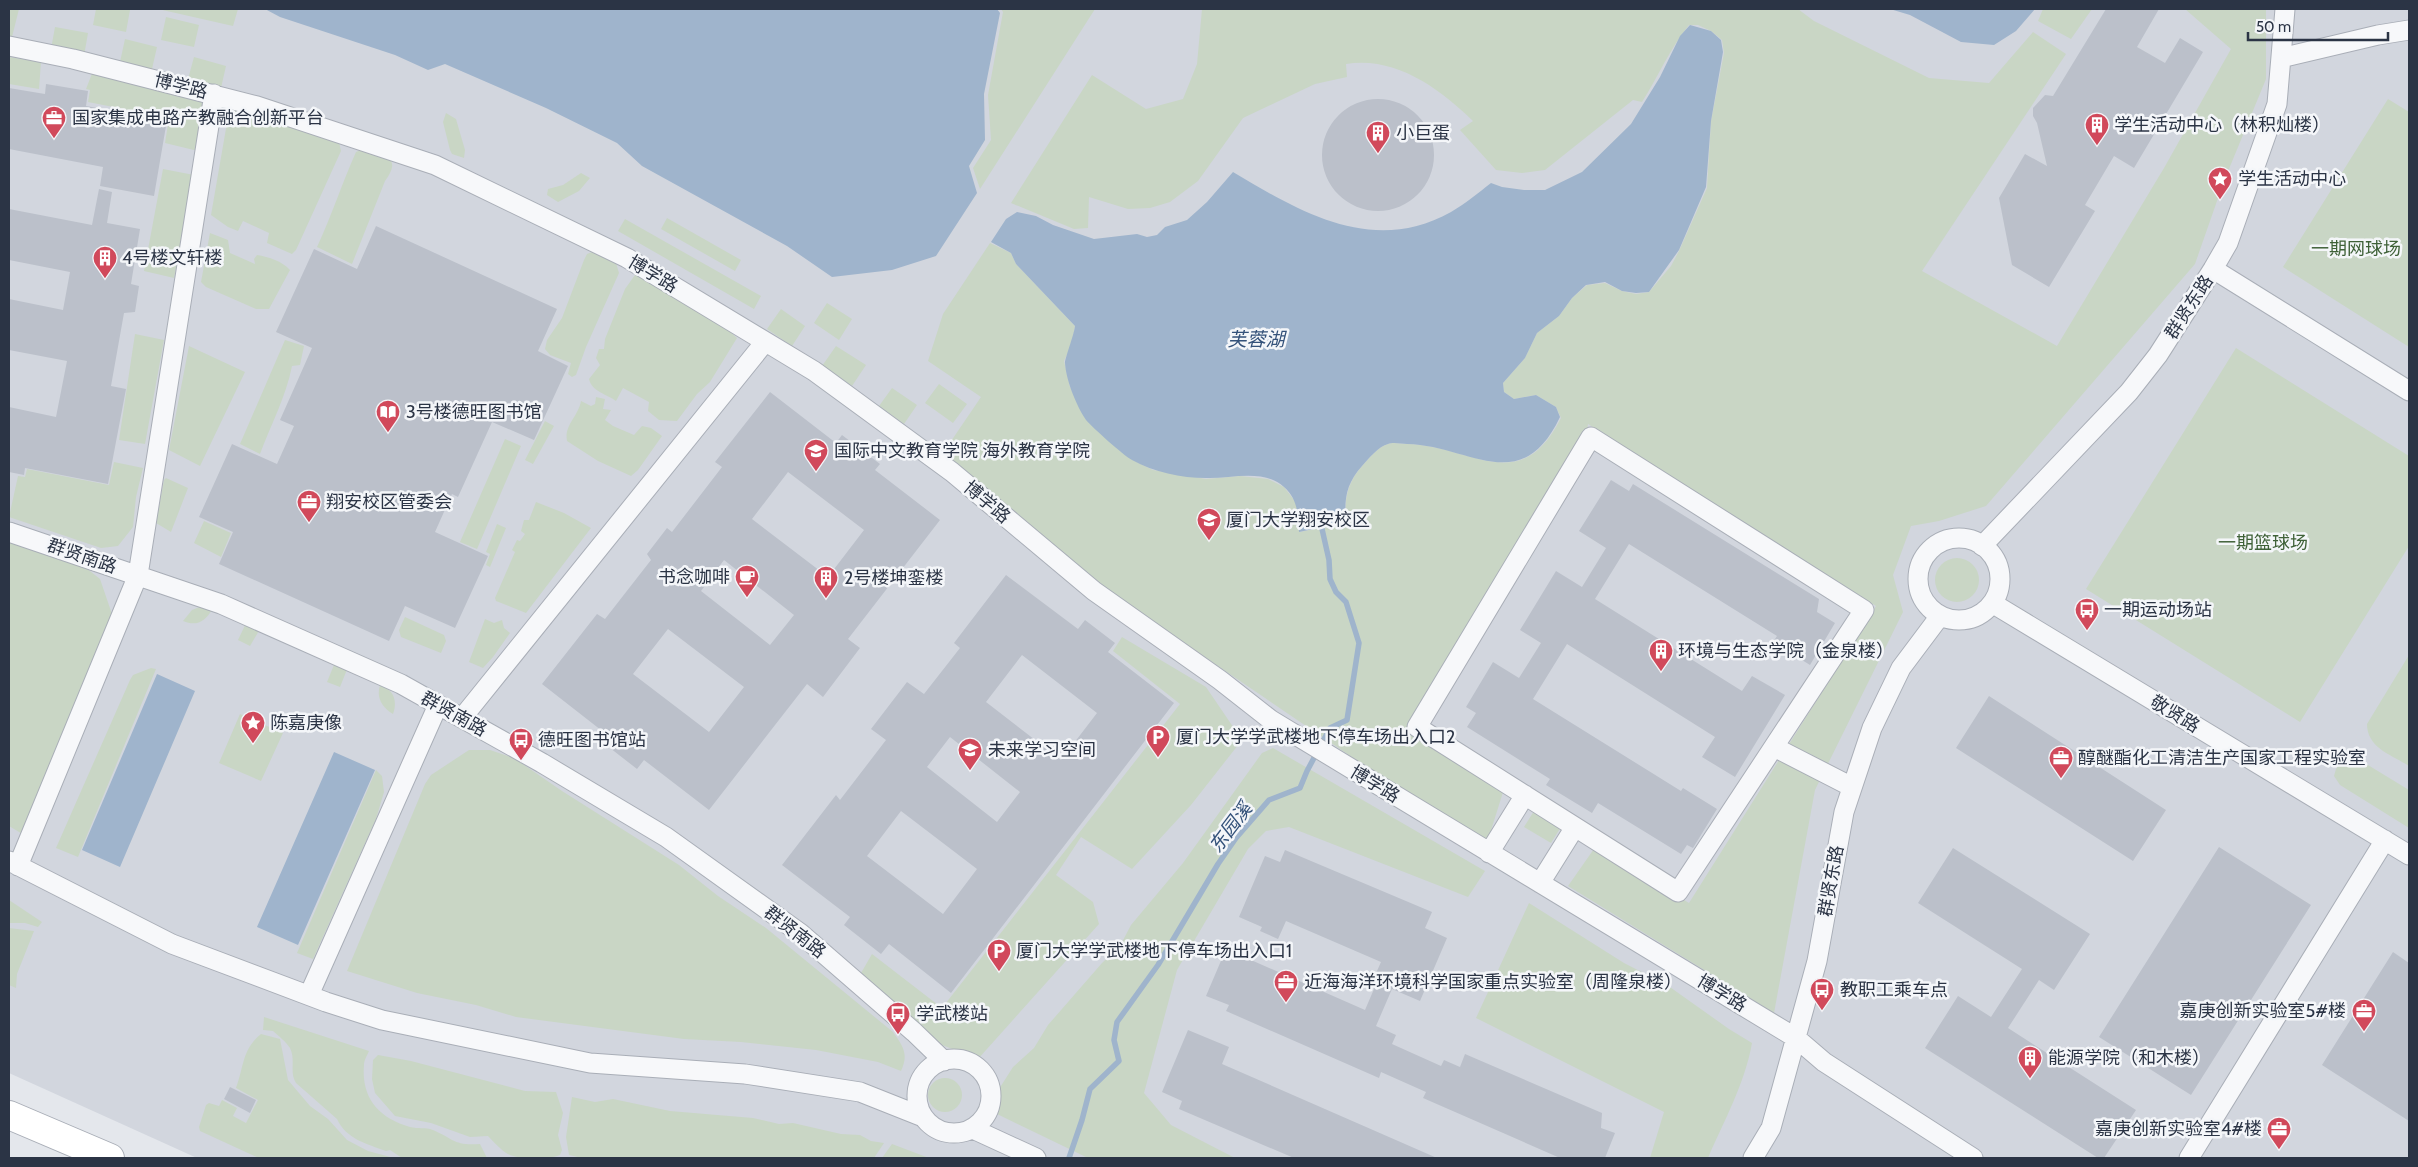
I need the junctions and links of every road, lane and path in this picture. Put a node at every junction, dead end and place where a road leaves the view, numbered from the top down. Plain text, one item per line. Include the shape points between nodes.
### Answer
1 (2285, 9) edge
2 (2409, 30) edge
3 (9, 46) edge
4 (2281, 58) junction
5 (214, 94) junction
6 (2213, 269) junction
7 (765, 342) junction
8 (2409, 392) edge
9 (9, 532) edge
10 (1982, 546) junction
11 (138, 575) junction
12 (1992, 603) junction
13 (1940, 616) junction
14 (438, 705) junction
15 (462, 718) junction
16 (1774, 747) junction
17 (1852, 787) junction
18 (1525, 796) junction
19 (1575, 827) junction
20 (2384, 840) junction
21 (1489, 852) junction
22 (2409, 855) edge
23 (13, 864) edge
24 (1540, 883) junction
25 (309, 995) junction
26 (1796, 1038) junction
27 (944, 1061) junction
28 (9, 1115) edge
29 (923, 1117) junction
30 (973, 1129) junction
31 (110, 1158) edge
32 (1036, 1158) edge
33 (1753, 1158) edge
34 (1973, 1158) edge
35 (2189, 1158) edge

1 - 4 street, 群贤东路
2 - 4 street
3 - 5 street, 博学路
4 - 6 street, 群贤东路 via 2277,104 2228,242
5 - 7 street, 博学路 via 435,165 627,258
5 - 11 street
6 - 8 street
6 - 10 street, 群贤东路 via 2158,356 2129,392
7 - 15 street
7 - 21 street, 博学路 via 814,371 952,472 1094,591 1220,680 1270,720
9 - 11 street, 群贤南路
10 - 12 street via 1995,561 2000,575 1999,589
10 - 13 street via 1961,538 1946,540 1932,548 1923,559 1918,588 1924,602
11 - 14 street, 群贤南路 via 221,604 401,684
11 - 23 street
12 - 13 street via 1980,615 1968,619
12 - 20 street, 敬贤路
13 - 17 street, 群贤东路 via 1902,668 1872,728
14 - 15 street, 群贤南路
14 - 25 street
15 - 27 street, 群贤南路 via 666,837 800,933
16 - 17 street
16 - 18 street via 1864,610 1591,437 1417,727
16 - 19 street via 1678,892
17 - 26 street, 群贤东路 via 1844,812 1817,961
18 - 19 street
18 - 21 street
19 - 24 street
20 - 22 street, 敬贤路
20 - 35 street
21 - 24 street, 博学路
23 - 25 street via 172,944
24 - 26 street, 博学路
25 - 29 street via 382,1020 590,1062 745,1074 860,1092
26 - 33 street, 群贤东路 via 1772,1128
26 - 34 street, 博学路 via 1824,1062
27 - 29 street via 930,1068 922,1078 917,1092
27 - 30 street via 969,1062 988,1080 991,1105 985,1118
28 - 31 main road
29 - 30 street via 938,1130 950,1134
30 - 32 street

